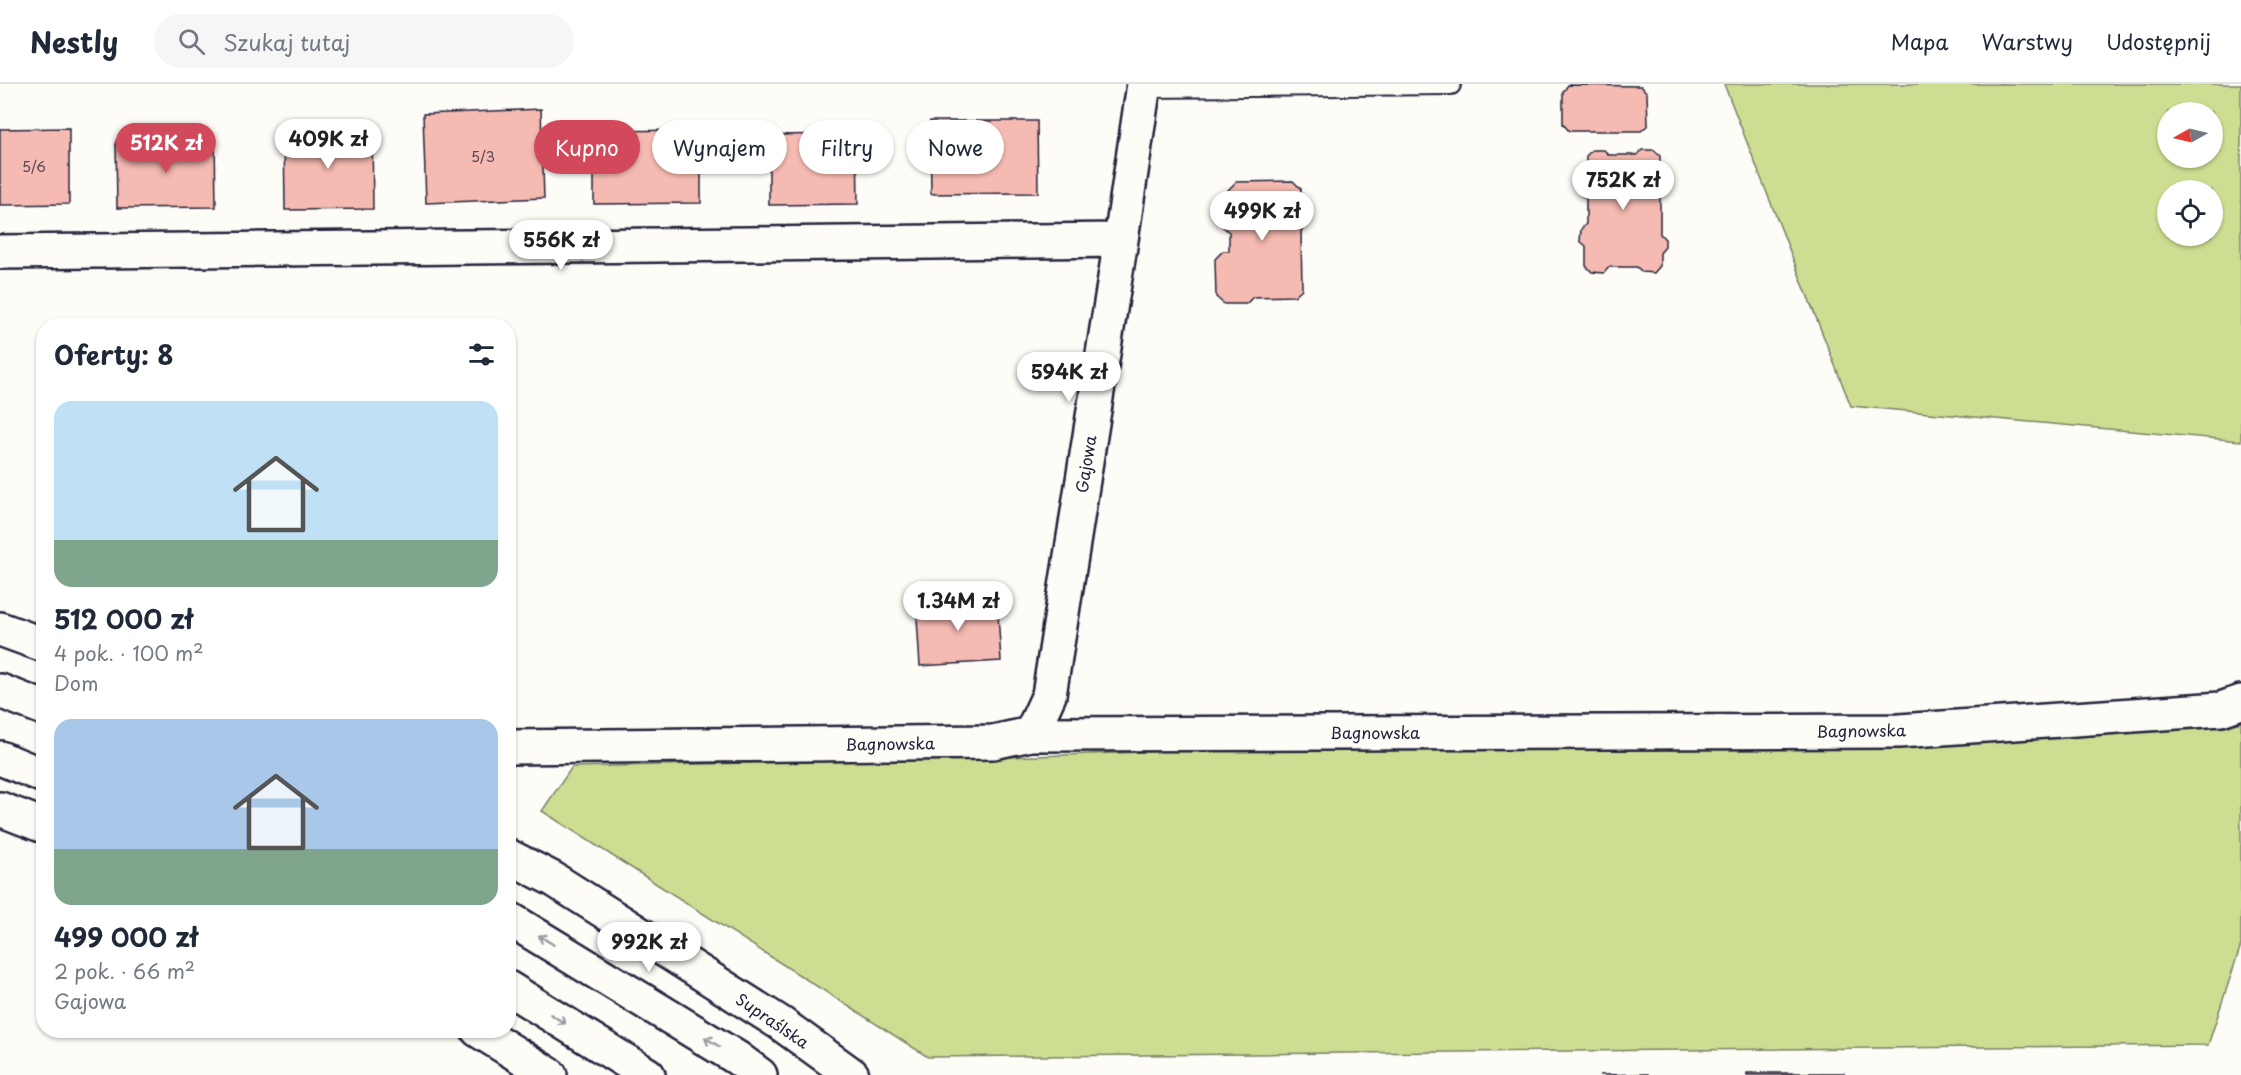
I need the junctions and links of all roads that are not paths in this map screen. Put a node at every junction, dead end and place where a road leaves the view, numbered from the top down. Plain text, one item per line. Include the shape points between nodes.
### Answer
1 (1451, 85) edge
2 (1143, 86) edge
3 (1121, 240) junction
4 (0, 252) edge
5 (0, 629) edge
6 (36, 642) edge
7 (0, 691) edge
8 (2241, 702) edge
9 (36, 705) edge
10 (1031, 734) junction
11 (516, 747) edge
12 (0, 758) edge
13 (36, 773) edge
14 (0, 809) edge
15 (36, 823) edge
16 (516, 860) edge
17 (516, 923) edge
18 (516, 993) edge
19 (491, 1038) edge
20 (550, 1075) edge
21 (648, 1075) edge
22 (760, 1075) edge
23 (852, 1075) edge

1 - 2 lane
2 - 3 street, Gajowa
3 - 4 street
3 - 10 street, Gajowa via 1049,695
5 - 6 street
7 - 9 street
8 - 10 street, Bagnowska via 2221,709 1899,731
10 - 11 street, Bagnowska via 993,742
12 - 13 street
14 - 15 street
16 - 23 street, Supraślska via 554,879 760,1010
22 -> 17 street
18 -> 21 street
19 - 20 street

